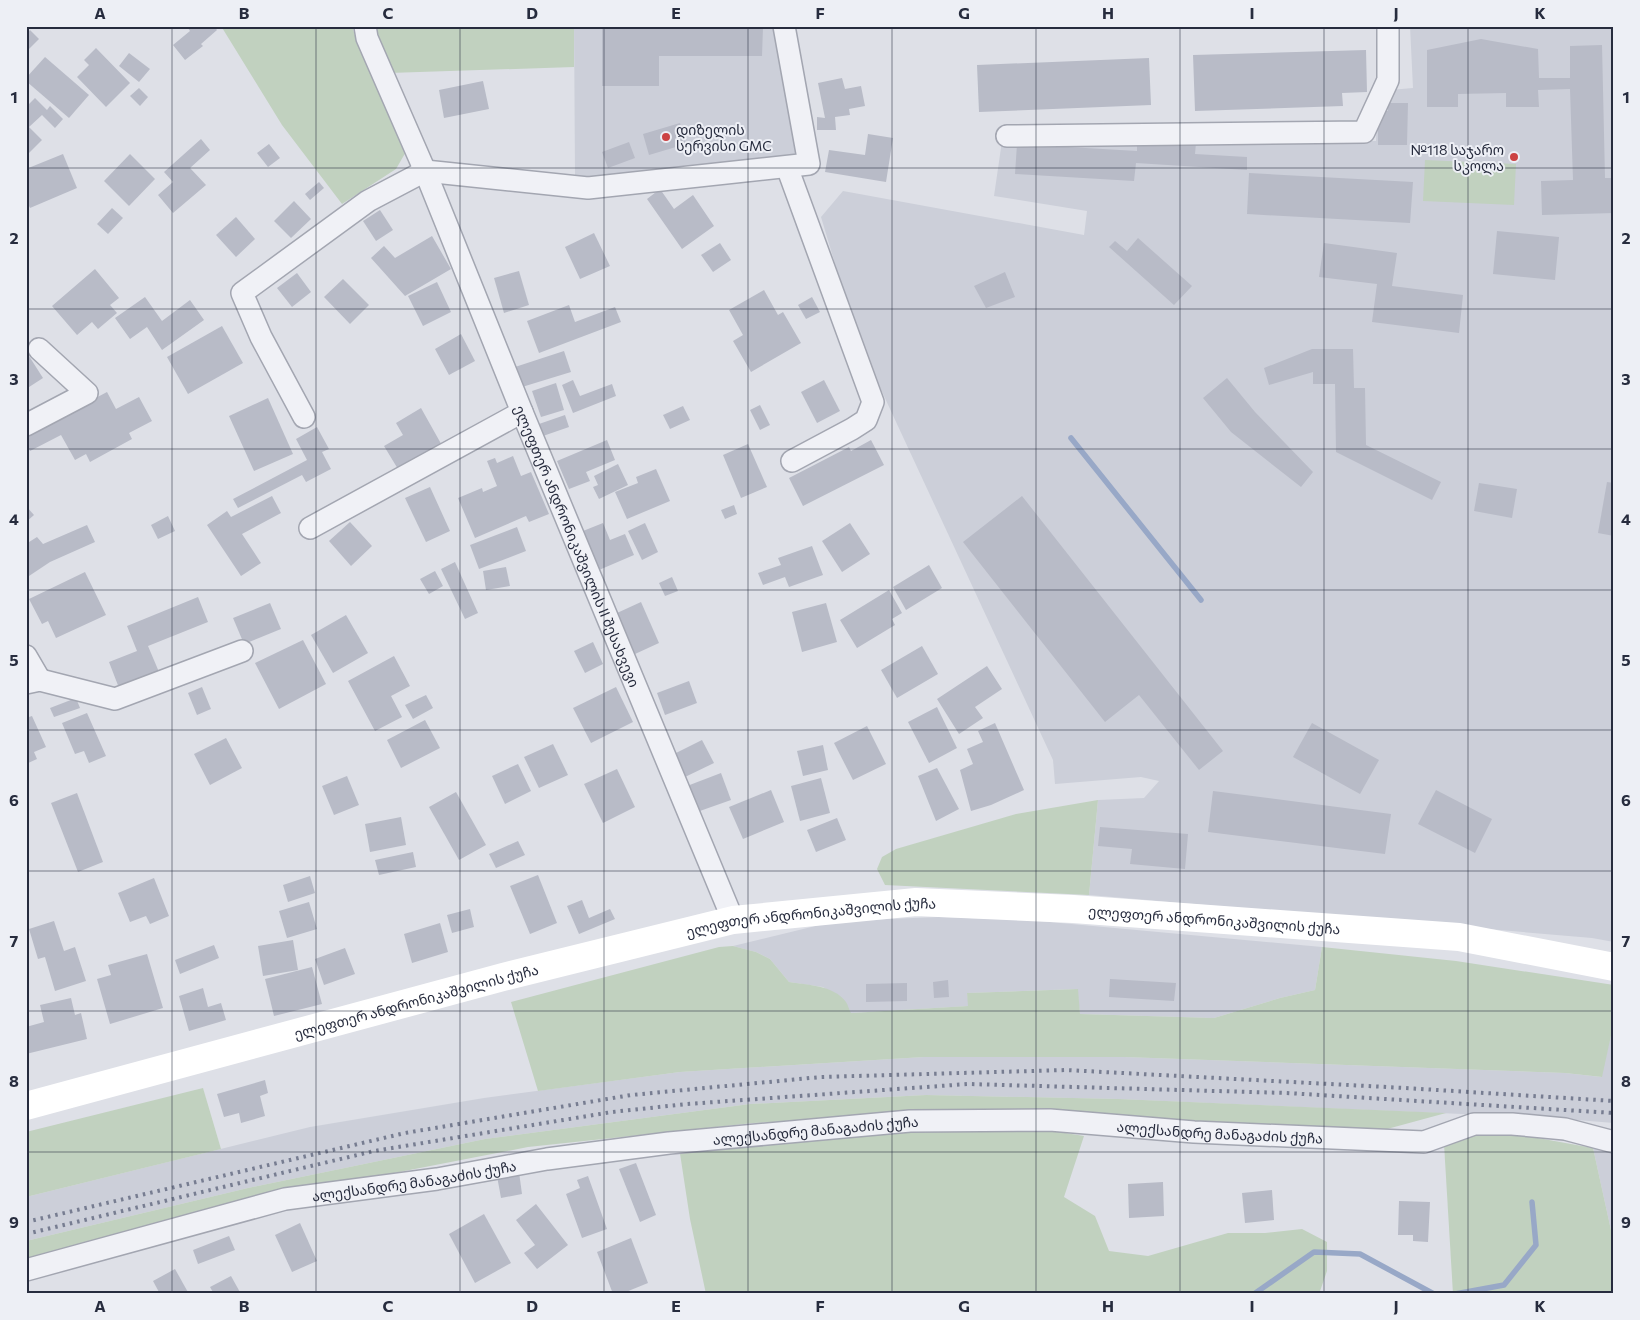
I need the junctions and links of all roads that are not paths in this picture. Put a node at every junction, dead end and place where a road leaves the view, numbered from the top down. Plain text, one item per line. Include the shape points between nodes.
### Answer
1 (365, 26) edge
2 (784, 26) edge
3 (1388, 26) edge
4 (1007, 136) dead end
5 (787, 167) junction
6 (425, 171) junction
7 (39, 349) dead end
8 (522, 412) junction
9 (304, 417) dead end
10 (26, 425) edge
11 (792, 461) dead end
12 (310, 528) dead end
13 (242, 651) dead end
14 (26, 656) edge
15 (33, 682) edge
16 (733, 920) junction
17 (1614, 967) edge
18 (26, 1106) edge
19 (1614, 1142) edge
20 (26, 1270) edge

1 - 6 street, ელეფთერ ანდრონიკაშვილის II შესახვევი via 367,38
2 - 5 street via 808,164
3 - 4 street via 1388,80 1364,132
5 - 6 street via 588,188
5 - 11 street via 873,402 866,420
6 - 8 street, ელეფთერ ანდრონიკაშვილის II შესახვევი
6 - 9 street via 368,201 242,293
7 - 10 street via 86,393
8 - 12 street
8 - 16 street, ელეფთერ ანდრონიკაშვილის II შესახვევი
13 - 15 street via 115,699
14 - 15 street
16 - 17 main road, ელეფთერ ანდრონიკაშვილის ქუჩა via 916,902 1073,909 1459,937
16 - 18 main road, ელეფთერ ანდრონიკაშვილის ქუჩა via 503,977
19 - 20 street, ალექსანდრე მანაგაძის ქუჩა via 1565,1129 1512,1124 1474,1124 1424,1142 1194,1132 1050,1120 900,1122 669,1143 285,1199

